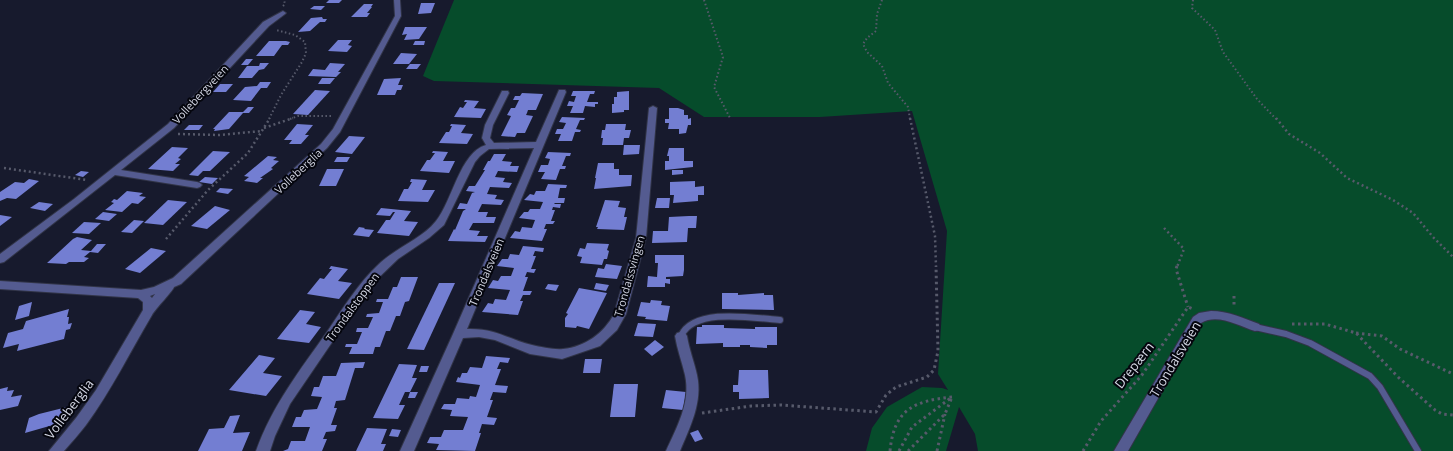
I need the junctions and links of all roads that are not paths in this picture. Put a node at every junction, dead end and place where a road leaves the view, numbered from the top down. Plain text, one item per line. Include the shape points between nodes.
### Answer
1 (397, 0) edge
2 (283, 13) dead end
3 (562, 92) dead end
4 (505, 94) dead end
5 (653, 108) dead end
6 (539, 145) junction
7 (491, 146) junction
8 (114, 172) junction
9 (197, 185) dead end
10 (0, 259) edge
11 (177, 281) junction
12 (0, 285) edge
13 (146, 301) junction
14 (780, 320) dead end
15 (1255, 327) joint
16 (459, 334) junction
17 (681, 336) joint
18 (56, 451) edge
19 (263, 451) edge
20 (407, 451) edge
21 (673, 451) edge
22 (1121, 451) edge
23 (1418, 451) edge

1 - 11 street, Volleberglia via 398,16 337,130 314,157
2 - 8 street, Vollebergveien via 264,26 197,100 162,134
3 - 6 street, Trondalsveien
4 - 7 street via 489,125 486,138
5 - 16 street, Trondalssvingen via 641,238 620,314 613,328 596,342 562,354 530,349 496,336 479,333
6 - 7 street
6 - 16 street, Trondalsveien
7 - 19 street, Trondalstoppen via 481,149 473,159 440,222 425,237 398,253 367,282 285,401
8 - 9 street
8 - 10 street, Vollebergveien
11 - 13 street, Volleberglia via 157,290
11 - 13 street via 159,297
12 - 13 street
13 - 18 street, Volleberglia via 100,394 81,422
14 - 17 lane via 708,318 692,324
15 - 22 street, Trondalsveien via 1224,317 1206,315 1198,318
15 - 23 lane via 1301,339 1370,376 1380,387
16 - 20 street, Trondalsveien
17 - 21 street via 692,380 693,400

